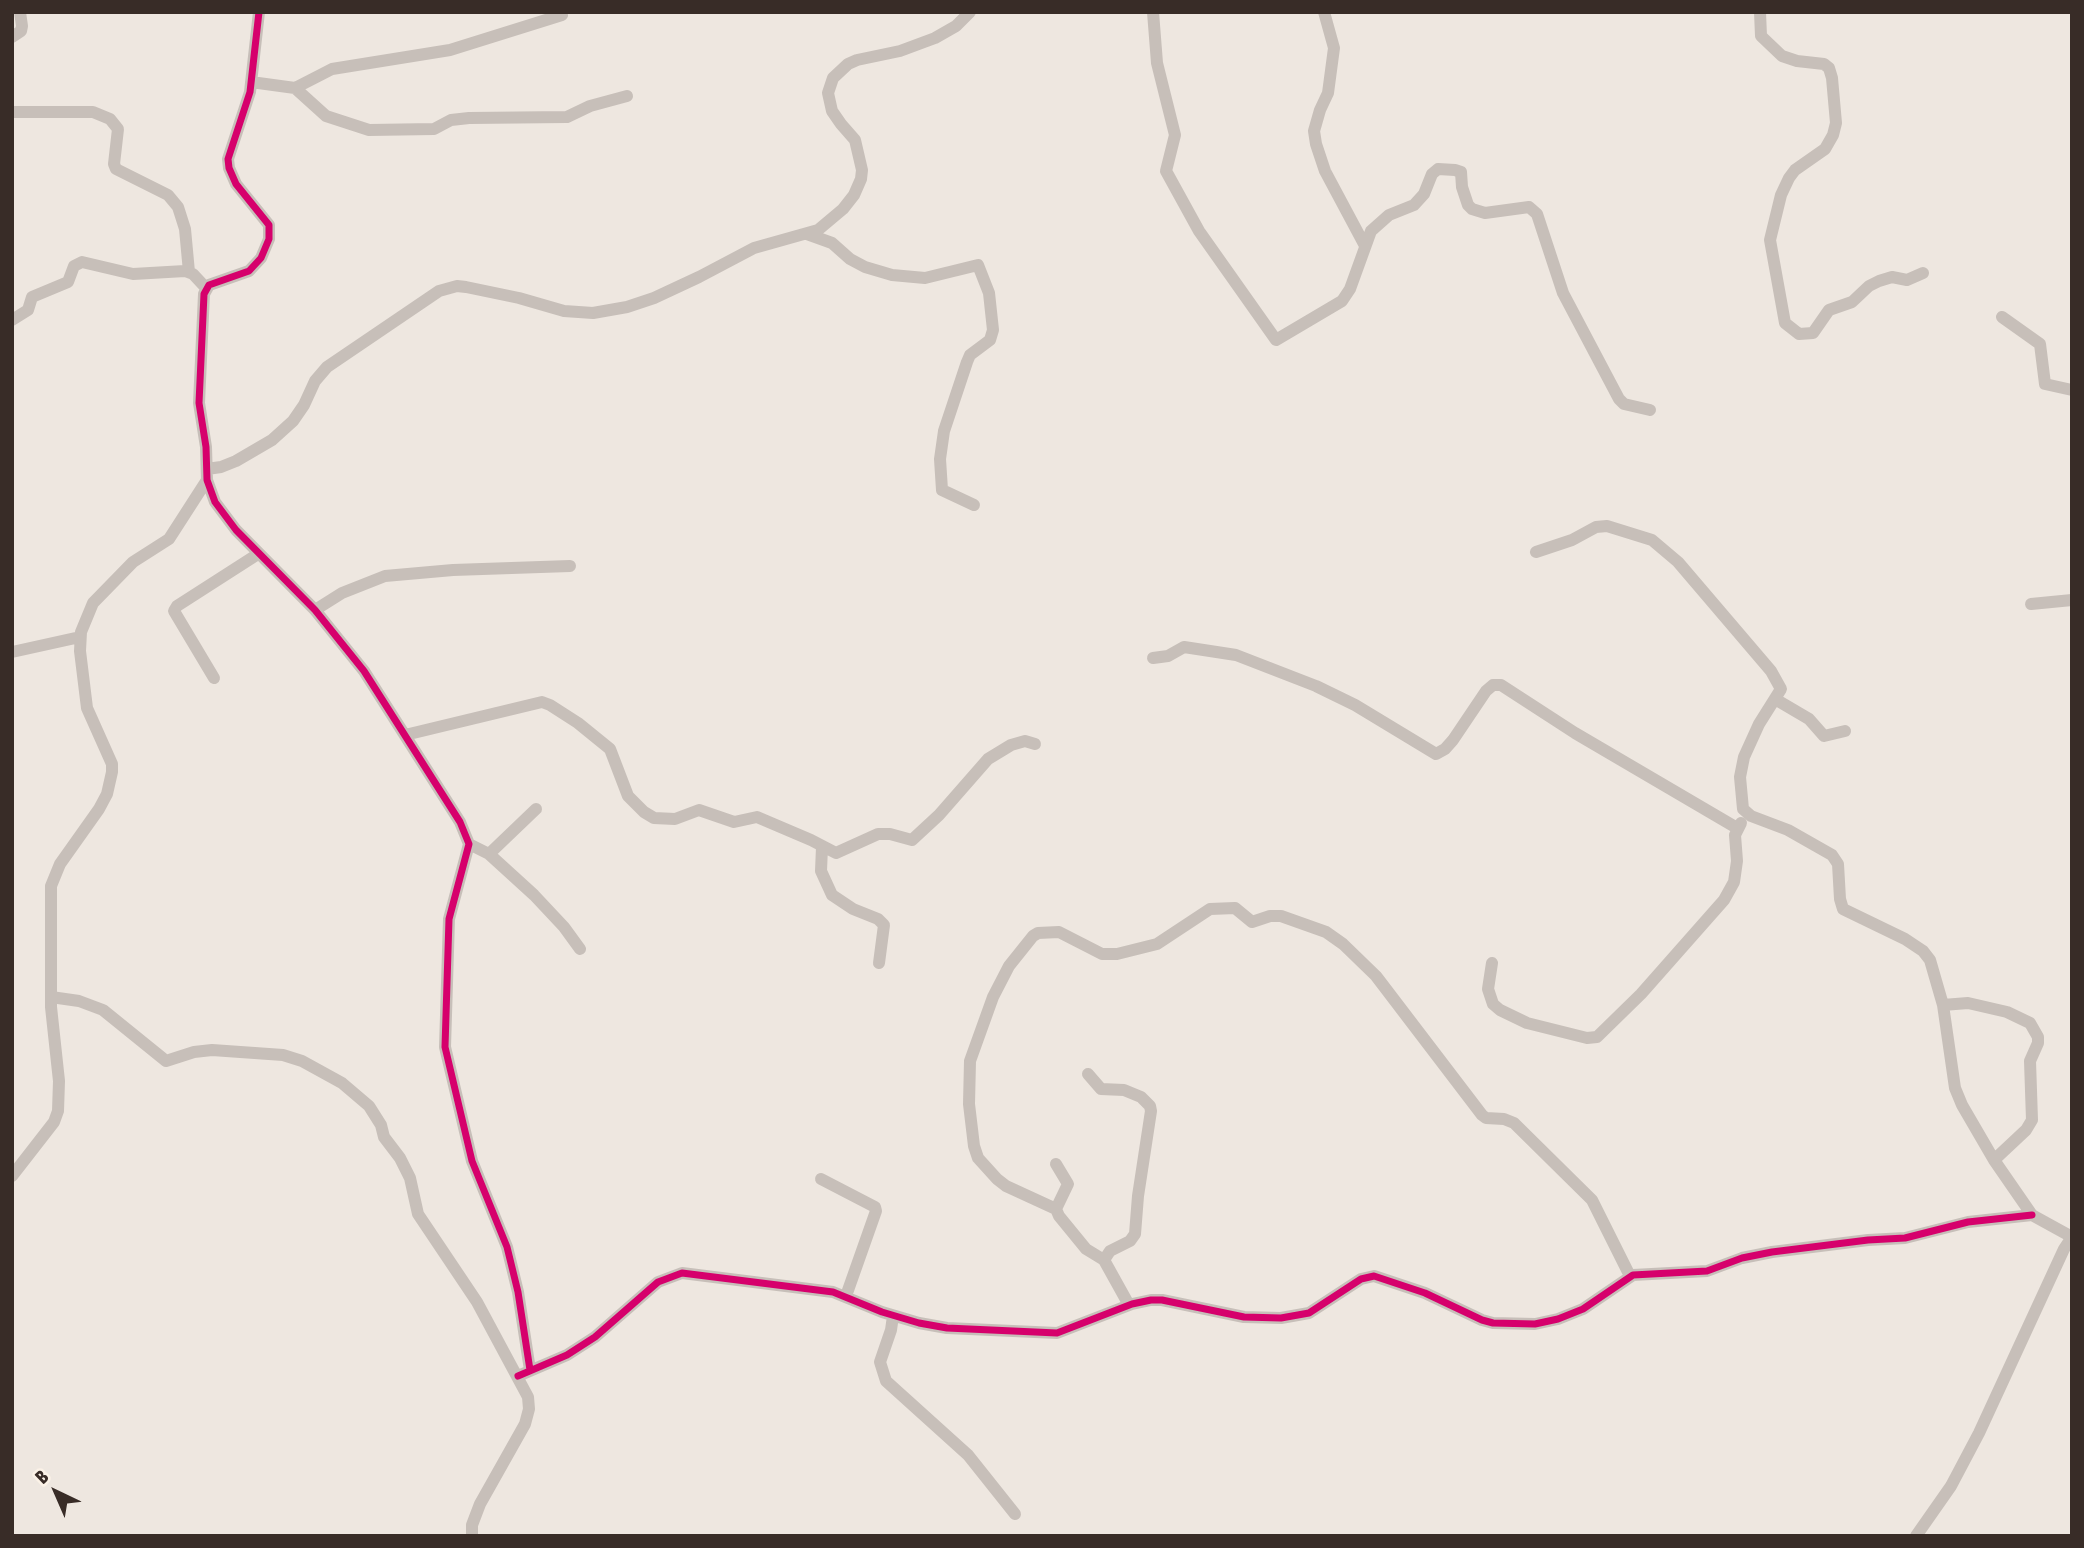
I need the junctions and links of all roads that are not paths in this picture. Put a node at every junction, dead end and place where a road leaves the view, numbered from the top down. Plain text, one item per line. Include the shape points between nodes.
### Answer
1 (20, 12) edge
2 (259, 12) edge
3 (970, 12) edge
4 (1153, 12) edge
5 (1324, 12) edge
6 (1760, 12) edge
7 (562, 15) dead end
8 (12, 37) edge
9 (251, 82) junction
10 (295, 88) junction
11 (627, 96) dead end
12 (12, 112) edge
13 (807, 234) junction
14 (1364, 244) junction
15 (189, 272) junction
16 (1923, 273) dead end
17 (206, 288) junction
18 (2002, 317) dead end
19 (12, 320) edge
20 (2072, 390) edge
21 (1650, 410) dead end
22 (207, 475) junction
23 (975, 505) dead end
24 (1536, 552) dead end
25 (258, 554) junction
26 (570, 566) dead end
27 (2072, 600) edge
28 (2031, 604) dead end
29 (315, 610) junction
30 (80, 637) junction
31 (12, 652) edge
32 (1153, 658) dead end
33 (214, 678) dead end
34 (1775, 699) junction
35 (1845, 731) dead end
36 (405, 735) junction
37 (1035, 744) dead end
38 (536, 809) dead end
39 (1748, 815) junction
40 (1737, 828) junction
41 (469, 844) junction
42 (822, 847) junction
43 (489, 854) junction
44 (580, 949) dead end
45 (1492, 963) dead end
46 (879, 964) dead end
47 (51, 997) junction
48 (1944, 1005) junction
49 (1088, 1073) dead end
50 (1994, 1160) junction
51 (1056, 1164) dead end
52 (12, 1176) edge
53 (821, 1179) dead end
54 (1056, 1209) junction
55 (2032, 1215) junction
56 (2072, 1237) edge
57 (1104, 1260) junction
58 (1630, 1276) junction
59 (846, 1296) junction
60 (1129, 1305) junction
61 (893, 1315) junction
62 (524, 1373) junction
63 (1015, 1514) dead end
64 (472, 1536) edge
65 (1916, 1536) edge

1 - 8 street via 21,31
2 - 9 street
3 - 13 street via 935,38 848,64 833,78 829,97 836,118 855,139 861,179 843,209 825,226
4 - 14 street via 1157,63 1175,135 1166,171 1199,231 1276,340 1342,301
5 - 14 street via 1334,48 1328,93 1314,131 1316,144 1325,171
6 - 16 street via 1761,36 1782,56 1829,68 1835,111 1836,129 1830,142 1789,178 1769,240 1785,323 1799,334 1813,333 1829,310 1852,302 1868,286
7 - 10 street via 450,50 332,69
9 - 10 street
9 - 17 street via 231,146 229,168 236,184 265,217 269,239 249,271
10 - 11 street via 326,116 369,130 434,129 469,118 567,117
12 - 15 street via 93,112 110,119 118,129 116,169 168,195 178,207
13 - 22 street via 754,248 654,298 593,313 564,311 466,287 439,291 327,367 293,421 272,440
13 - 23 street via 832,243 857,263 892,275 933,277 978,265 989,293 993,330 990,340 967,362 944,431 940,459 942,490
14 - 21 street via 1382,220 1419,200 1438,169 1461,172 1468,205 1477,212 1534,209 1563,293 1619,399
15 - 17 street
15 - 19 street via 133,274 82,262 74,266 68,282 32,297 28,310
17 - 22 street via 199,403
18 - 20 street via 2040,344 2045,384
22 - 25 street via 215,502
22 - 30 street via 169,540 133,562 93,603
24 - 34 street via 1596,527 1617,527 1652,540 1678,562 1771,671 1781,689
25 - 29 street
25 - 33 street via 174,611
26 - 29 street via 385,576
27 - 28 street
29 - 36 street via 364,671
30 - 31 street
30 - 47 street via 87,708 112,772 99,809 60,864 51,886
32 - 40 street via 1184,647 1236,655 1355,705 1436,754 1453,740 1486,691 1502,685
34 - 35 street via 1810,719 1824,736
34 - 39 street via 1744,757 1740,792
36 - 41 street
36 - 42 street via 542,702 610,749 628,796 654,818 675,819 699,810 734,822 757,817
37 - 42 street via 1011,745 988,760 912,840 878,834 836,853
38 - 43 street
39 - 40 street
39 - 48 street via 1788,830 1832,855 1838,864 1843,909 1923,951 1934,969
40 - 45 street via 1734,881 1724,900 1597,1037 1527,1023 1500,1010 1488,989
41 - 43 street
41 - 62 street via 449,919 444,1046 472,1161 507,1247 518,1292
42 - 46 street via 821,872 832,895 884,925
43 - 44 street via 554,915
47 - 52 street via 58,1111
47 - 62 street via 103,1010 166,1061 212,1050 283,1055 317,1068 356,1093 376,1116 400,1158 418,1214
48 - 50 street via 1955,1088
48 - 50 street via 1968,1003 2007,1012 2030,1023 2038,1037 2030,1062 2032,1120
49 - 57 street via 1101,1089 1124,1090 1141,1097 1151,1111 1135,1234
50 - 55 street
51 - 54 street via 1068,1184
53 - 59 street via 876,1211
54 - 57 street via 1086,1249
54 - 58 street via 1006,1186 978,1158 974,1146 970,1060 1009,967 1038,933 1059,932 1102,954 1117,954 1157,944 1210,909 1235,908 1252,922 1281,916 1326,932 1343,944 1376,976 1477,1111 1486,1118 1514,1123 1592,1200
55 - 56 street
55 - 58 street via 1968,1223 1905,1238 1772,1252 1707,1271
56 - 65 street via 1979,1433 1951,1486
57 - 60 street
58 - 60 street via 1583,1309 1535,1324 1482,1320 1374,1276 1361,1279 1309,1313 1282,1318 1244,1317 1162,1300
59 - 61 street
59 - 62 street via 673,1275 658,1282 589,1341
60 - 61 street via 1052,1334 947,1328
61 - 63 street via 880,1362 886,1381 968,1455
62 - 64 street via 527,1417 480,1504

